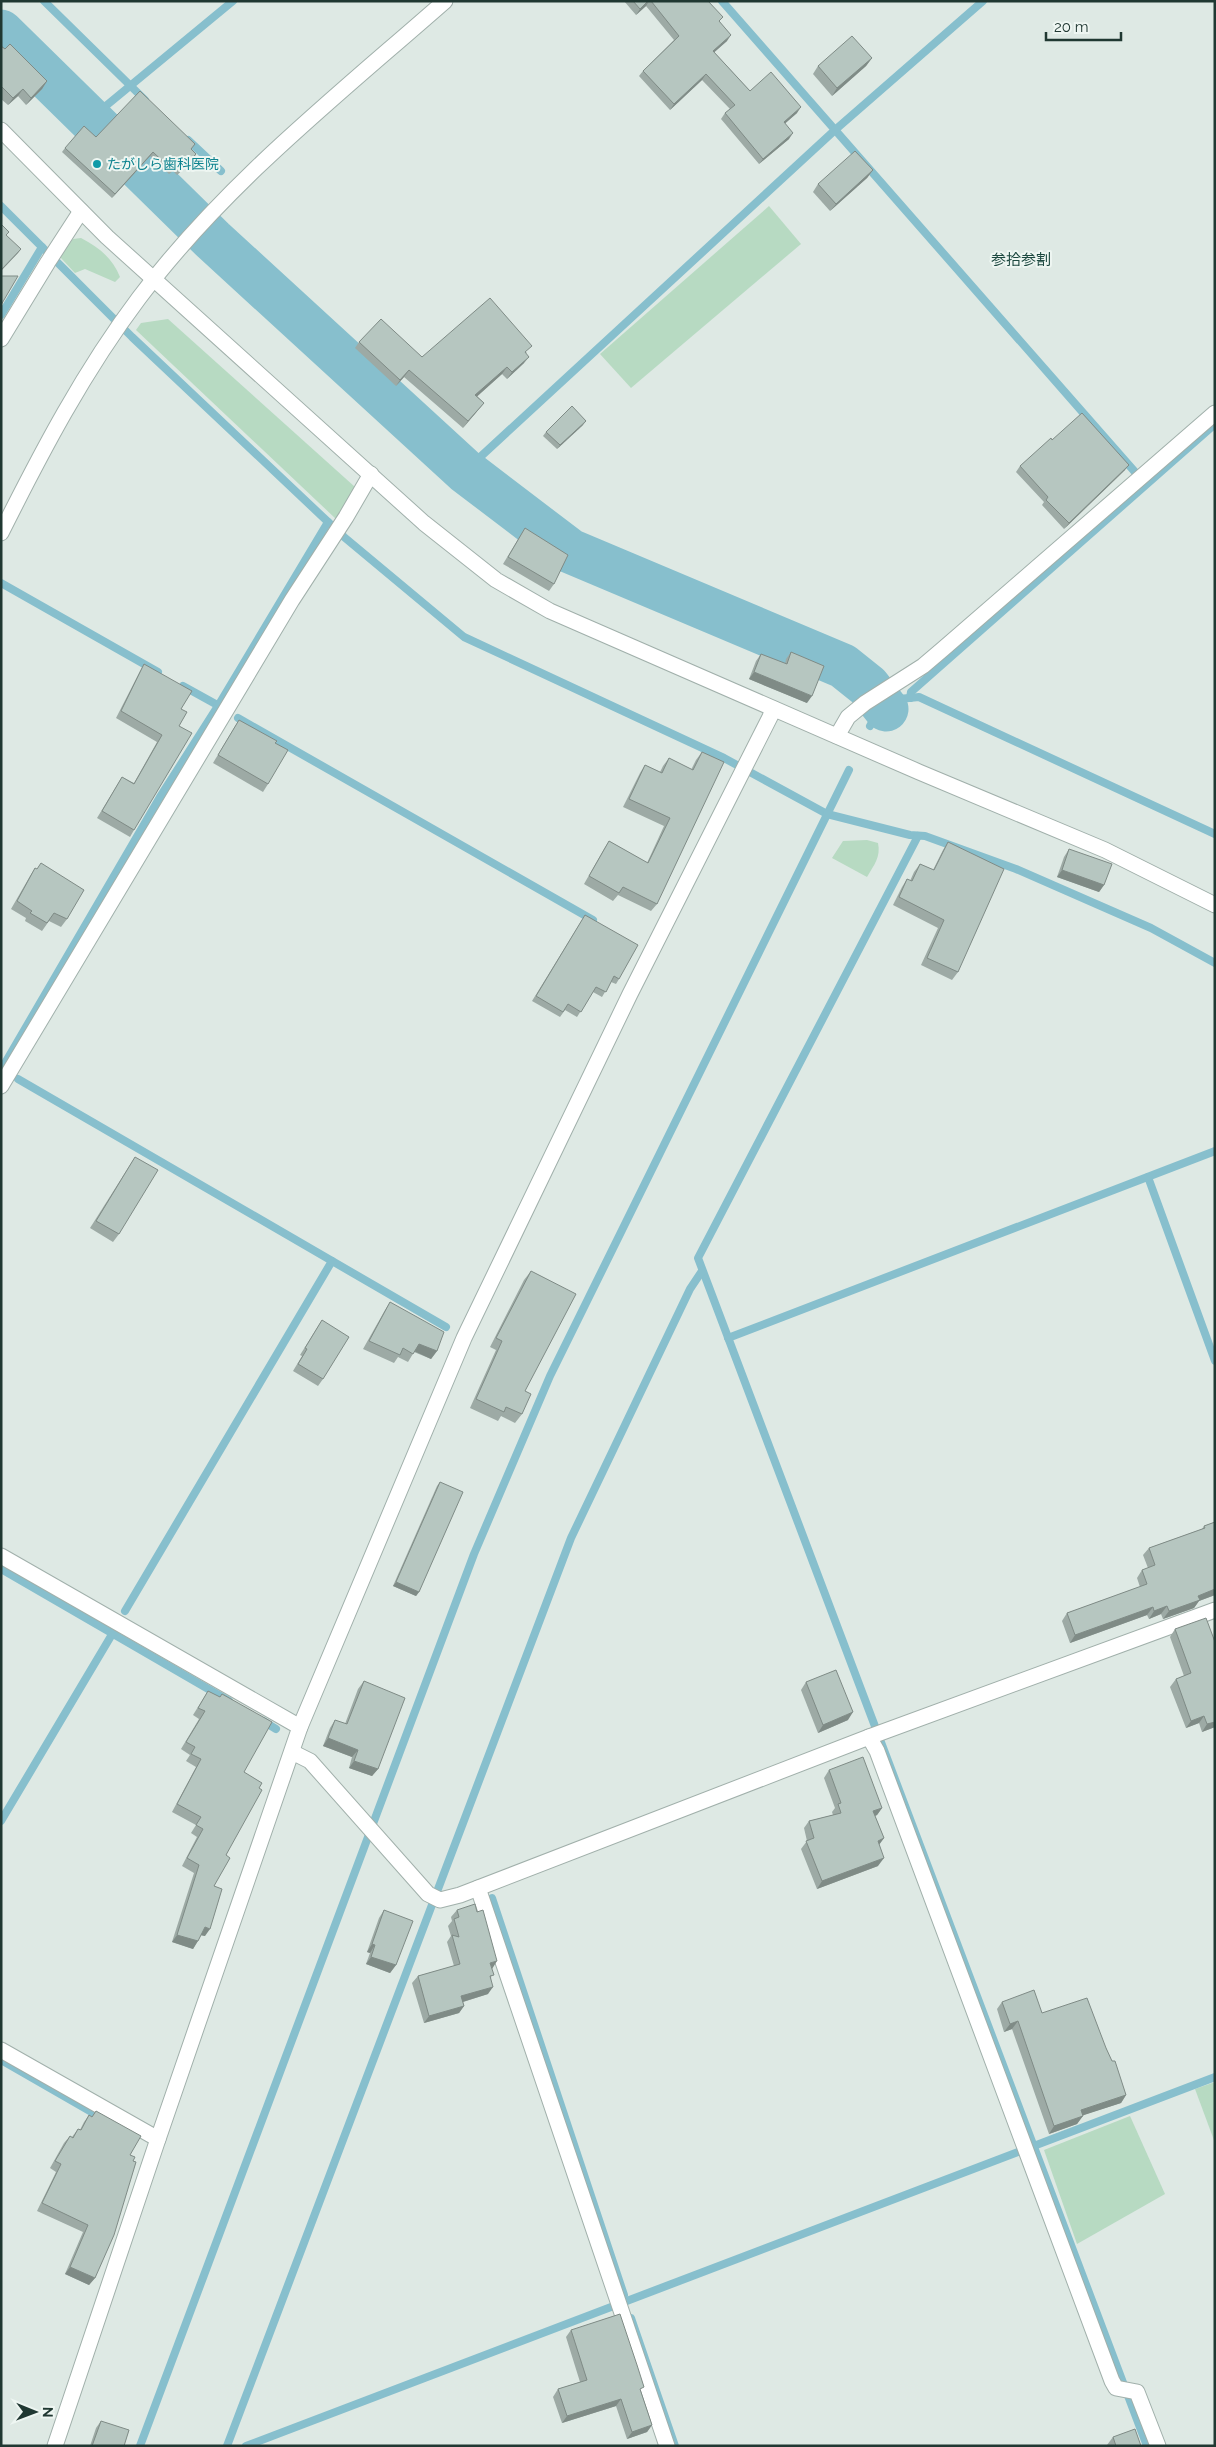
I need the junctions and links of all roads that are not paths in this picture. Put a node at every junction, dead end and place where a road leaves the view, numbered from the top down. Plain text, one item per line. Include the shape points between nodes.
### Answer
1 (445, 1) edge
2 (1, 130) edge
3 (81, 212) junction
4 (154, 280) junction
5 (1, 339) edge
6 (1215, 413) edge
7 (371, 474) junction
8 (1, 532) edge
9 (774, 709) junction
10 (837, 736) junction
11 (1215, 905) edge
12 (1, 1086) edge
13 (1, 1556) edge
14 (1215, 1610) edge
15 (300, 1727) junction
16 (875, 1735) junction
17 (292, 1752) junction
18 (478, 1888) junction
19 (1, 2050) edge
20 (158, 2139) junction
21 (55, 2446) edge
22 (667, 2446) edge
23 (1158, 2446) edge

1 - 4 street via 250,173
2 - 3 street
3 - 4 street
3 - 5 street
4 - 7 street
4 - 8 street via 114,334 57,423
6 - 10 street via 943,649 848,717
7 - 9 street via 469,560 522,596
7 - 12 street
9 - 10 street
9 - 15 street via 600,1056 464,1338
10 - 11 street via 1106,850
13 - 15 street
14 - 16 street
15 - 17 street
16 - 18 street
16 - 23 street via 883,1769 1112,2381 1116,2388 1137,2392
17 - 18 street via 310,1760 362,1822 433,1897 460,1895
17 - 20 street
18 - 22 street
19 - 20 street
20 - 21 street

